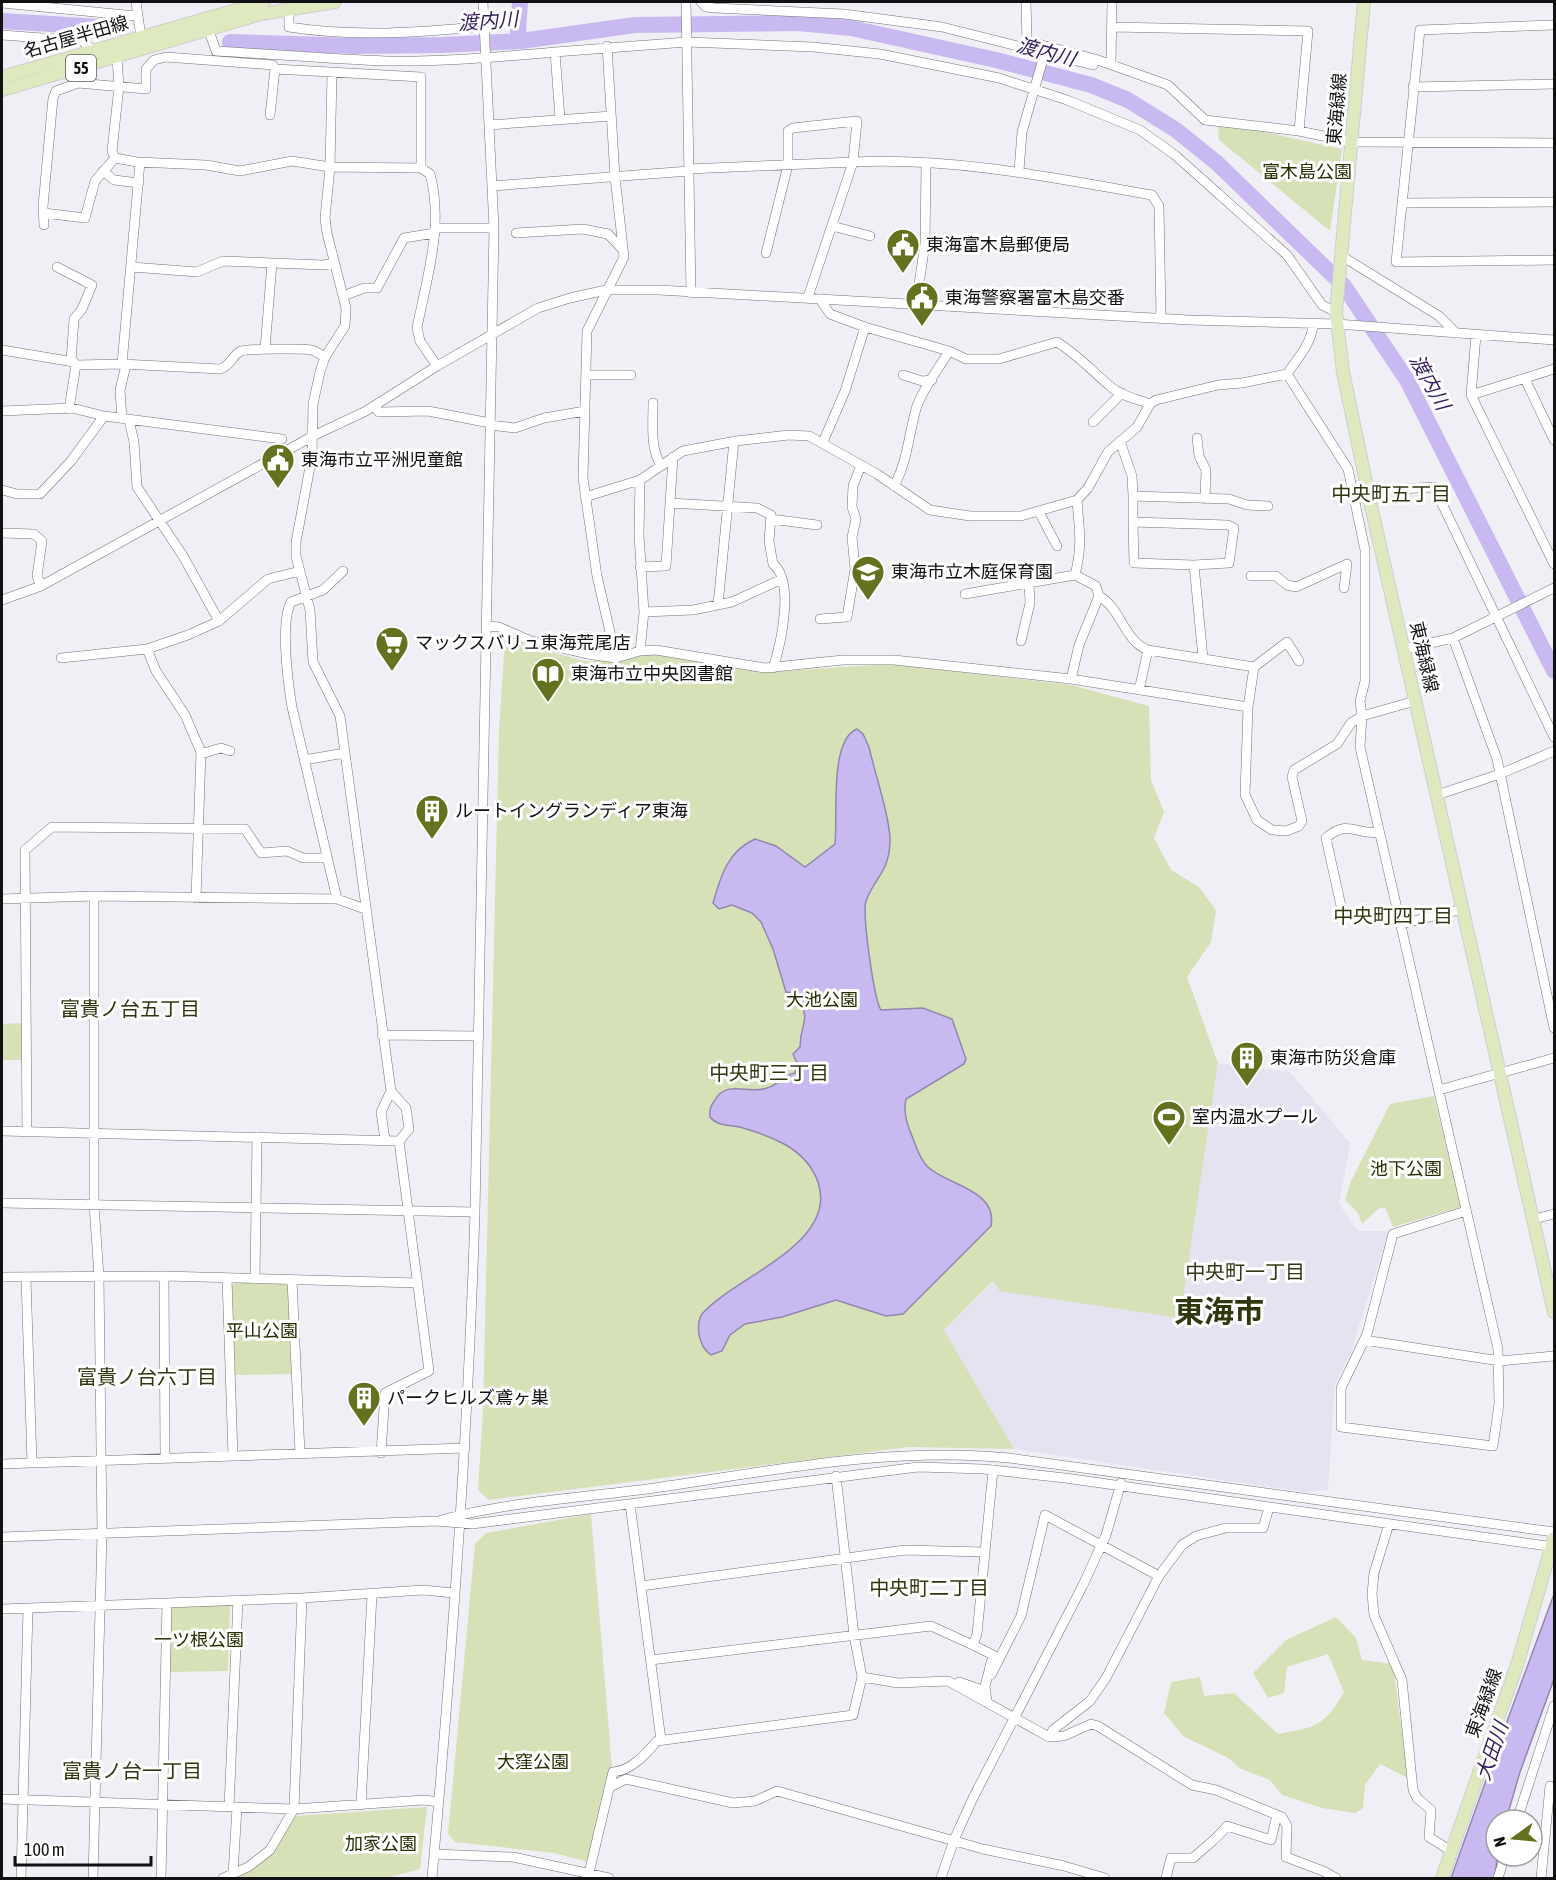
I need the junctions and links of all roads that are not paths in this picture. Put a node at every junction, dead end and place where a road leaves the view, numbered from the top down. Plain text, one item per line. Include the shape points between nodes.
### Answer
1 (136, 2) edge
2 (262, 2) edge
3 (335, 2) edge
4 (483, 2) edge
5 (686, 2) edge
6 (701, 2) edge
7 (1026, 2) edge
8 (1112, 2) edge
9 (1364, 2) edge
10 (2, 3) edge
11 (289, 9) junction
12 (136, 16) junction
13 (1554, 25) edge
14 (1112, 27) junction
15 (208, 28) junction
16 (484, 29) junction
17 (2, 35) edge
18 (141, 37) junction
19 (687, 42) junction
20 (607, 46) junction
21 (93, 51) junction
22 (555, 52) junction
23 (1045, 52) junction
24 (117, 58) junction
25 (1095, 58) junction
26 (486, 59) junction
27 (1111, 64) junction
28 (275, 69) junction
29 (333, 74) junction
30 (2, 78) edge
31 (1554, 84) edge
32 (119, 86) junction
33 (1034, 86) junction
34 (1413, 87) junction
35 (2, 90) edge
36 (270, 115) dead end
37 (611, 116) junction
38 (560, 120) junction
39 (489, 125) junction
40 (1299, 132) junction
41 (1352, 142) junction
42 (1408, 142) junction
43 (1554, 143) edge
44 (115, 158) junction
45 (140, 162) junction
46 (853, 162) junction
47 (926, 164) junction
48 (788, 165) junction
49 (330, 167) junction
50 (421, 168) junction
51 (689, 170) junction
52 (103, 171) junction
53 (1019, 171) junction
54 (615, 177) junction
55 (139, 183) junction
56 (492, 186) junction
57 (1402, 202) junction
58 (1554, 202) edge
59 (44, 213) junction
60 (44, 225) dead end
61 (832, 226) junction
62 (494, 228) junction
63 (435, 230) junction
64 (516, 233) dead end
65 (870, 236) dead end
66 (623, 250) junction
67 (766, 253) dead end
68 (1340, 260) junction
69 (1554, 260) edge
70 (272, 263) junction
71 (334, 263) junction
72 (57, 267) dead end
73 (132, 267) junction
74 (606, 290) junction
75 (691, 293) junction
76 (343, 296) junction
77 (808, 297) junction
78 (820, 299) junction
79 (916, 304) junction
80 (1161, 318) junction
81 (1337, 318) junction
82 (1313, 326) junction
83 (865, 327) junction
84 (1456, 333) junction
85 (493, 334) junction
86 (1476, 335) junction
87 (1554, 340) edge
88 (265, 349) junction
89 (2, 350) edge
90 (949, 351) junction
91 (325, 357) junction
92 (73, 363) junction
93 (124, 364) junction
94 (437, 366) junction
95 (1554, 369) edge
96 (1287, 374) junction
97 (586, 375) junction
98 (631, 375) dead end
99 (903, 375) dead end
100 (1525, 379) junction
101 (932, 380) junction
102 (1122, 393) junction
103 (1471, 395) junction
104 (652, 404) dead end
105 (1150, 404) junction
106 (374, 406) junction
107 (69, 409) junction
108 (2, 411) edge
109 (585, 411) junction
110 (104, 416) junction
111 (125, 419) junction
112 (1093, 422) dead end
113 (490, 424) junction
114 (313, 436) junction
115 (1197, 438) dead end
116 (282, 439) dead end
117 (1554, 440) edge
118 (734, 441) junction
119 (1120, 441) junction
120 (823, 442) junction
121 (673, 457) junction
122 (661, 465) junction
123 (861, 465) junction
124 (640, 480) junction
125 (894, 486) junction
126 (2, 490) edge
127 (1368, 491) junction
128 (1133, 496) junction
129 (585, 497) junction
130 (1204, 499) junction
131 (1077, 500) junction
132 (670, 503) junction
133 (729, 506) junction
134 (1268, 506) dead end
135 (1039, 512) junction
136 (771, 519) junction
137 (159, 522) junction
138 (1133, 522) junction
139 (817, 525) dead end
140 (2, 533) edge
141 (1057, 546) dead end
142 (1365, 558) junction
143 (1347, 564) junction
144 (1554, 564) edge
145 (1194, 565) junction
146 (640, 567) junction
147 (300, 571) junction
148 (344, 571) dead end
149 (1075, 575) junction
150 (1251, 576) dead end
151 (782, 579) junction
152 (1029, 583) junction
153 (41, 586) junction
154 (1344, 588) dead end
155 (1554, 588) edge
156 (965, 594) dead end
157 (307, 595) junction
158 (1099, 596) junction
159 (2, 600) edge
160 (718, 605) junction
161 (644, 612) junction
162 (1500, 616) junction
163 (820, 619) dead end
164 (219, 621) junction
165 (487, 626) junction
166 (1453, 638) junction
167 (1021, 641) dead end
168 (147, 649) junction
169 (1404, 649) junction
170 (1148, 650) junction
171 (640, 651) junction
172 (61, 658) dead end
173 (616, 658) junction
174 (1203, 658) junction
175 (1299, 661) dead end
176 (1254, 667) junction
177 (773, 668) junction
178 (1071, 679) junction
179 (1139, 690) junction
180 (1415, 701) junction
181 (1248, 707) junction
182 (1362, 716) junction
183 (1554, 737) edge
184 (1554, 750) edge
185 (230, 751) dead end
186 (345, 753) junction
187 (201, 754) junction
188 (304, 760) junction
189 (1500, 774) junction
190 (1437, 795) junction
191 (198, 828) junction
192 (1378, 832) junction
193 (326, 858) junction
194 (94, 896) junction
195 (196, 898) junction
196 (2, 899) edge
197 (23, 899) junction
198 (337, 899) junction
199 (1341, 906) dead end
200 (365, 909) junction
201 (1463, 909) junction
202 (1401, 924) junction
203 (1554, 1028) edge
204 (382, 1035) junction
205 (479, 1036) junction
206 (1554, 1058) edge
207 (1500, 1073) junction
208 (1438, 1090) junction
209 (391, 1091) junction
210 (2, 1131) edge
211 (27, 1132) junction
212 (94, 1132) junction
213 (257, 1137) junction
214 (385, 1140) junction
215 (399, 1141) junction
216 (2, 1203) edge
217 (94, 1205) junction
218 (257, 1208) junction
219 (407, 1211) junction
220 (1466, 1211) junction
221 (475, 1212) junction
222 (1554, 1214) edge
223 (1534, 1219) junction
224 (99, 1276) junction
225 (164, 1276) junction
226 (2, 1277) edge
227 (26, 1278) junction
228 (227, 1278) junction
229 (255, 1279) junction
230 (292, 1280) junction
231 (417, 1283) junction
232 (1554, 1312) edge
233 (1364, 1340) junction
234 (1554, 1356) edge
235 (1500, 1361) junction
236 (465, 1449) junction
237 (300, 1453) junction
238 (381, 1453) junction
239 (233, 1456) junction
240 (165, 1457) junction
241 (101, 1460) junction
242 (32, 1463) junction
243 (2, 1464) edge
244 (993, 1470) junction
245 (1122, 1473) junction
246 (836, 1476) junction
247 (1121, 1487) junction
248 (630, 1504) junction
249 (1269, 1508) junction
250 (462, 1514) junction
251 (436, 1521) junction
252 (1389, 1524) junction
253 (461, 1525) junction
254 (1554, 1532) edge
255 (102, 1533) junction
256 (2, 1537) edge
257 (1102, 1544) junction
258 (1554, 1544) edge
259 (984, 1552) junction
260 (846, 1558) junction
261 (1159, 1576) junction
262 (641, 1586) junction
263 (454, 1593) junction
264 (372, 1595) junction
265 (302, 1598) junction
266 (238, 1599) junction
267 (167, 1603) junction
268 (100, 1605) junction
269 (28, 1609) junction
270 (2, 1610) edge
271 (854, 1635) junction
272 (973, 1645) junction
273 (651, 1660) junction
274 (988, 1675) junction
275 (862, 1677) junction
276 (954, 1684) junction
277 (986, 1691) junction
278 (987, 1702) junction
279 (1554, 1706) edge
280 (1015, 1717) junction
281 (1049, 1737) junction
282 (661, 1740) junction
283 (1531, 1779) junction
284 (610, 1786) junction
285 (1552, 1786) edge
286 (2, 1799) edge
287 (25, 1800) junction
288 (96, 1802) junction
289 (439, 1802) junction
290 (163, 1804) junction
291 (361, 1804) junction
292 (233, 1807) junction
293 (1521, 1808) edge
294 (294, 1809) junction
295 (1277, 1815) junction
296 (954, 1839) junction
297 (1451, 1851) junction
298 (434, 1854) junction
299 (1544, 1857) edge
300 (589, 1874) junction
301 (233, 1875) junction
302 (21, 1878) edge
303 (93, 1878) edge
304 (161, 1878) edge
305 (223, 1878) edge
306 (422, 1878) edge
307 (432, 1878) edge
308 (609, 1878) edge
309 (941, 1878) edge
310 (1105, 1878) edge
311 (1166, 1878) edge
312 (1336, 1878) edge
313 (1442, 1878) edge

1 - 12 street
2 - 18 main road, 名古屋半田線 / 55
3 - 11 main road, 名古屋半田線 / 55
4 - 16 street
5 - 19 street
6 - 23 street via 715,8 881,18 942,27
7 - 25 street via 1027,41
8 - 14 street
9 - 41 main road, 東海緑線
10 - 12 street
11 - 15 main road, 名古屋半田線 / 55
11 - 16 street via 289,27 305,29
12 - 18 street
13 - 34 street via 1420,30
14 - 27 street
14 - 40 street via 1308,31
15 - 24 main road, 名古屋半田線 / 55
15 - 26 street via 216,51 388,61
16 - 26 street
17 - 21 street via 83,41
18 - 21 main road, 名古屋半田線 / 55
19 - 20 street
19 - 33 street via 880,54
19 - 51 street
20 - 22 street
20 - 37 street
21 - 30 main road, 名古屋半田線 / 55
22 - 26 street
22 - 38 street
23 - 25 street via 1093,65
23 - 33 street
24 - 32 street
24 - 35 main road, 名古屋半田線 / 55
25 - 27 street
26 - 39 street
27 - 40 street via 1168,85 1205,120
28 - 29 street
28 - 32 street via 273,65 166,57 154,60 146,69 146,89
28 - 36 street
29 - 49 street
29 - 50 street via 421,77
31 - 34 street
32 - 44 street via 112,151
32 - 59 street via 78,83 55,93
33 - 53 street via 1022,132
33 - 81 street via 1140,130 1175,155 1287,255 1322,305
34 - 42 street
37 - 38 street
37 - 54 street
38 - 39 street
39 - 56 street
40 - 41 street
41 - 42 street
41 - 68 main road, 東海緑線
42 - 43 street
42 - 57 street
44 - 45 street
44 - 52 street
45 - 49 street via 240,171 292,161
45 - 55 street
46 - 47 street
46 - 48 street
46 - 48 street via 857,121 792,128 788,131
46 - 61 street
47 - 53 street
47 - 79 street via 925,244
48 - 51 street
48 - 67 street
49 - 50 street
49 - 71 street via 325,218
50 - 63 street via 430,174 434,188
51 - 54 street
51 - 75 street
52 - 55 street via 114,180
52 - 59 street via 91,190 85,218
53 - 80 street via 1152,195 1158,206
54 - 56 street
54 - 66 street
55 - 73 street
56 - 62 street
57 - 58 street
57 - 69 street via 1396,262
59 - 60 street
61 - 65 street
61 - 77 street
62 - 63 street
62 - 85 street
63 - 76 street via 404,238 377,288
63 - 94 street via 417,328 420,341
64 - 66 street via 583,229 608,234
66 - 74 street via 622,262
68 - 81 main road, 東海緑線
68 - 84 street via 1439,316
70 - 71 street
70 - 73 street via 223,261 197,272
70 - 88 street
71 - 76 street
72 - 92 street via 92,285 75,319
73 - 93 street
74 - 75 street
74 - 85 street via 538,308
74 - 97 street via 587,332
75 - 77 street
76 - 91 street via 345,326
77 - 78 street
78 - 79 street
78 - 83 street via 830,314
79 - 80 street
80 - 82 street
81 - 82 street
81 - 84 street via 1358,327
81 - 127 main road, 東海緑線 via 1343,372
82 - 96 street via 1305,348
83 - 90 street
83 - 120 street via 845,391
84 - 86 street
85 - 94 street
85 - 113 street
86 - 87 street
86 - 103 street
88 - 91 street via 300,348
88 - 93 street via 237,353 229,366 220,369
89 - 92 street
90 - 101 street
90 - 102 street via 966,359 999,359 1057,342
91 - 114 street via 313,404
92 - 93 street
92 - 107 street
93 - 111 street via 120,390
94 - 106 street
95 - 100 street
96 - 105 street via 1218,385
96 - 142 street via 1348,469
97 - 98 street
97 - 109 street
99 - 101 street
100 - 103 street
100 - 117 street
101 - 125 street via 916,410 903,468
102 - 105 street
102 - 112 street
103 - 144 street
104 - 122 street via 657,460
105 - 119 street via 1137,427
106 - 113 street via 379,412 428,411
106 - 114 street
107 - 108 street
107 - 110 street
109 - 113 street via 515,428
109 - 129 street
110 - 111 street
110 - 126 street via 71,461 40,494
111 - 116 street
111 - 137 street via 134,442 137,487
113 - 165 street
114 - 137 street
114 - 147 street via 296,542
115 - 130 street via 1206,470
118 - 120 street via 789,435 809,436
118 - 121 street via 683,450
118 - 133 street
119 - 128 street via 1132,476
119 - 131 street via 1108,452
120 - 123 street
121 - 122 street
121 - 132 street
122 - 124 street
123 - 125 street
123 - 163 street via 853,486 855,569 847,617
124 - 129 street
124 - 146 street
125 - 135 street via 933,511 1013,517
127 - 162 street via 1434,487
127 - 169 main road, 東海緑線
128 - 130 street
128 - 138 street
129 - 173 street via 597,576
130 - 134 street
131 - 135 street
131 - 149 street via 1082,531
132 - 133 street
132 - 146 street via 666,566
133 - 136 street via 757,508 771,514
133 - 160 street
135 - 141 street
136 - 139 street
136 - 151 street via 772,564 779,569
137 - 153 street
137 - 164 street
138 - 145 street via 1134,563
138 - 145 street via 1234,528 1229,562
140 - 153 street via 34,534 42,541 37,576
142 - 143 street
142 - 182 street via 1365,681 1359,701
143 - 150 street via 1296,587 1274,576
143 - 154 street
145 - 174 street
146 - 161 street
147 - 157 street
147 - 164 street via 268,579
148 - 157 street via 323,590
149 - 152 street
149 - 158 street via 1096,586
151 - 160 street
151 - 177 street via 785,618
152 - 156 street
152 - 167 street via 1030,603
153 - 159 street
155 - 162 street
157 - 186 street via 313,662 337,706
157 - 188 street via 295,598 288,608 287,637 287,680
158 - 170 street via 1112,607 1134,641
158 - 178 street via 1078,645
160 - 161 street
161 - 171 street
162 - 166 street
162 - 183 street
164 - 168 street
165 - 173 street via 531,641
165 - 205 street
166 - 169 street
166 - 189 street
168 - 172 street
168 - 187 street via 156,671 185,715
169 - 180 main road, 東海緑線
170 - 174 street
170 - 179 street
171 - 173 street
171 - 177 street via 656,650
174 - 176 street
175 - 176 street via 1287,642
176 - 181 street
177 - 178 street via 843,660 894,660
178 - 179 street
179 - 181 street
180 - 182 street
180 - 190 main road, 東海緑線
181 - 182 street via 1245,795 1257,820 1272,830 1287,831 1299,826 1302,820 1292,777 1294,770 1337,744 1351,723
182 - 192 street via 1360,747
184 - 189 street
185 - 187 street via 221,748
186 - 188 street
186 - 200 street
187 - 191 street
188 - 193 street
189 - 190 street
189 - 203 street
190 - 201 main road, 東海緑線
191 - 193 street via 244,829 261,853 287,851 303,858
191 - 195 street
191 - 197 street via 52,827 25,850
192 - 199 street via 1354,827 1326,838
192 - 202 street
193 - 198 street
194 - 195 street
194 - 197 street
194 - 212 street
195 - 198 street
196 - 197 street
197 - 211 street
198 - 200 street
200 - 204 street
201 - 202 street
201 - 207 main road, 東海緑線
202 - 208 street
204 - 205 street
204 - 209 street
205 - 221 street
206 - 207 street
207 - 208 street
207 - 223 main road, 東海緑線
208 - 220 street
209 - 214 street via 381,1112
209 - 215 street via 406,1108 409,1128
210 - 211 street
211 - 212 street
212 - 213 street
212 - 217 street
213 - 214 street
213 - 218 street
214 - 215 street
215 - 219 street
216 - 217 street
217 - 218 street
217 - 224 street
218 - 219 street
218 - 229 street
219 - 221 street
219 - 231 street
220 - 233 street via 1393,1234
220 - 235 street
221 - 236 street
222 - 223 street
223 - 232 main road, 東海緑線
224 - 225 street
224 - 227 street
224 - 241 street
225 - 228 street
225 - 240 street
226 - 227 street
227 - 242 street
228 - 229 street
228 - 239 street
229 - 230 street
230 - 231 street
230 - 237 street
231 - 238 street via 429,1371 385,1393
233 - 235 street
233 - 235 street via 1341,1388 1341,1427 1493,1446
234 - 235 street
236 - 238 street
236 - 250 street
237 - 238 street
237 - 239 street
239 - 240 street
240 - 241 street
241 - 242 street
241 - 255 street
242 - 243 street
244 - 246 street via 918,1467
244 - 247 street
244 - 259 street
245 - 247 street
245 - 250 street via 995,1457 898,1457
245 - 254 street
246 - 248 street
246 - 260 street
247 - 249 street
247 - 257 street
248 - 253 street
248 - 262 street
249 - 252 street
249 - 261 street via 1263,1528 1226,1528 1196,1536 1182,1545
250 - 251 street
250 - 253 street
251 - 253 street
251 - 255 street
252 - 258 street
252 - 297 street via 1374,1573 1374,1615 1402,1680 1413,1790 1431,1810 1429,1837
253 - 263 street
255 - 256 street
255 - 268 street
257 - 261 street
257 - 274 street via 1045,1515 1021,1616 1002,1658
257 - 280 street
258 - 297 main road, 東海緑線 via 1517,1665
259 - 260 street via 905,1550
259 - 272 street
260 - 262 street
260 - 271 street
261 - 281 street via 1096,1693
262 - 273 street
263 - 264 street via 423,1590
263 - 289 street
264 - 265 street
264 - 291 street
265 - 266 street
265 - 294 street
266 - 267 street
266 - 292 street
267 - 268 street
267 - 290 street
268 - 269 street
268 - 288 street
269 - 270 street
269 - 287 street
271 - 272 street via 931,1626
271 - 273 street
271 - 275 street
272 - 274 street via 993,1655
273 - 282 street
274 - 277 street
275 - 276 street via 898,1683
275 - 282 street via 853,1715
276 - 277 street via 961,1682
276 - 278 street
277 - 278 street
278 - 280 street
279 - 283 street
280 - 281 street
280 - 296 street
281 - 295 street via 1064,1737 1091,1724 1098,1726 1192,1785 1216,1790
282 - 284 street via 644,1757 613,1772
283 - 285 street
283 - 293 street
284 - 296 street via 626,1779 733,1803 755,1801 777,1791
284 - 300 street
285 - 299 street
286 - 287 street
287 - 288 street
287 - 302 street
288 - 290 street
288 - 303 street
289 - 291 street
289 - 298 street
290 - 292 street
290 - 304 street
291 - 294 street
292 - 294 street
292 - 301 street
294 - 301 street via 270,1850
295 - 311 street via 1270,1840 1227,1826 1193,1858 1171,1858
295 - 312 street via 1287,1826 1286,1857
296 - 309 street
296 - 310 street
297 - 313 main road, 東海緑線
298 - 300 street via 513,1857
298 - 307 street
300 - 308 street
301 - 305 street
306 - 307 street

